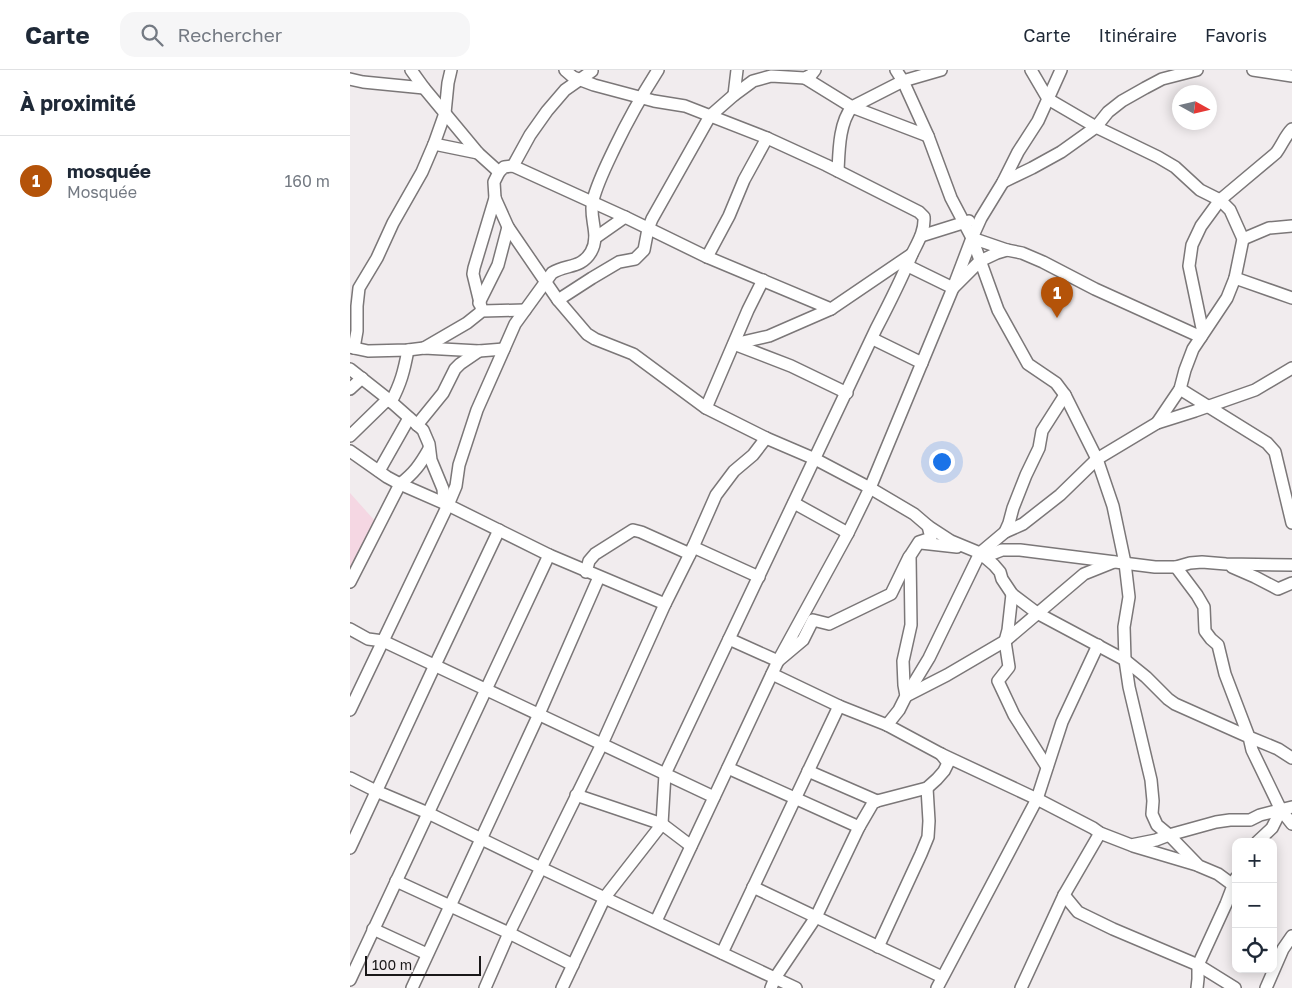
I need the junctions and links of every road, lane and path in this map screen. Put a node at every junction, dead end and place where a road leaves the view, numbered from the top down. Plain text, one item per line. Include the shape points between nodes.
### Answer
1 (411, 70) edge
2 (451, 70) edge
3 (565, 70) edge
4 (592, 70) edge
5 (658, 70) edge
6 (737, 70) edge
7 (815, 70) edge
8 (896, 70) edge
9 (941, 70) edge
10 (1031, 70) edge
11 (1061, 70) edge
12 (1197, 70) edge
13 (1253, 70) edge
14 (1292, 76) edge
15 (805, 78) junction
16 (350, 79) edge
17 (580, 80) junction
18 (903, 81) junction
19 (594, 84) junction
20 (424, 88) junction
21 (734, 95) junction
22 (1048, 99) junction
23 (638, 101) junction
24 (852, 107) junction
25 (445, 113) junction
26 (710, 116) junction
27 (1096, 127) junction
28 (1292, 130) edge
29 (928, 136) junction
30 (767, 138) junction
31 (434, 144) junction
32 (478, 153) junction
33 (513, 166) junction
34 (838, 171) junction
35 (499, 172) junction
36 (1003, 182) junction
37 (495, 198) junction
38 (1220, 200) junction
39 (592, 202) junction
40 (627, 218) junction
41 (981, 218) junction
42 (924, 223) junction
43 (964, 223) junction
44 (650, 224) junction
45 (1292, 226) edge
46 (508, 227) junction
47 (938, 231) junction
48 (921, 236) junction
49 (595, 238) junction
50 (972, 238) junction
51 (1243, 239) junction
52 (1007, 250) junction
53 (912, 254) junction
54 (707, 257) junction
55 (980, 261) junction
56 (908, 266) junction
57 (1235, 278) junction
58 (763, 280) junction
59 (545, 281) junction
60 (953, 288) junction
61 (1292, 298) edge
62 (558, 300) junction
63 (481, 307) junction
64 (831, 309) junction
65 (525, 310) junction
66 (1202, 335) junction
67 (873, 339) junction
68 (734, 344) junction
69 (352, 348) edge
70 (424, 348) junction
71 (504, 348) junction
72 (408, 350) junction
73 (480, 351) junction
74 (922, 363) junction
75 (1291, 367) edge
76 (350, 369) edge
77 (362, 378) junction
78 (350, 389) edge
79 (1180, 389) junction
80 (847, 393) junction
81 (1065, 395) junction
82 (389, 400) junction
83 (1209, 406) junction
84 (706, 408) junction
85 (413, 421) junction
86 (1157, 423) junction
87 (350, 436) edge
88 (766, 438) junction
89 (429, 449) junction
90 (350, 451) edge
91 (815, 459) junction
92 (1097, 459) junction
93 (379, 470) junction
94 (400, 484) junction
95 (1287, 484) edge
96 (870, 488) junction
97 (794, 503) junction
98 (446, 504) junction
99 (1292, 523) edge
100 (928, 526) junction
101 (499, 530) junction
102 (1005, 532) junction
103 (848, 533) junction
104 (966, 548) junction
105 (691, 550) junction
106 (549, 555) junction
107 (982, 555) junction
108 (910, 556) junction
109 (1120, 563) junction
110 (1226, 564) junction
111 (1292, 565) edge
112 (1176, 567) junction
113 (586, 572) junction
114 (599, 577) junction
115 (759, 577) junction
116 (350, 582) edge
117 (1292, 583) edge
118 (1012, 594) junction
119 (664, 604) junction
120 (1037, 613) junction
121 (350, 629) edge
122 (729, 639) junction
123 (383, 641) junction
124 (1004, 641) junction
125 (1098, 645) junction
126 (1125, 660) junction
127 (778, 661) junction
128 (435, 665) junction
129 (772, 674) junction
130 (486, 689) junction
131 (906, 696) junction
132 (839, 706) junction
133 (350, 710) edge
134 (540, 714) junction
135 (887, 725) junction
136 (1249, 737) junction
137 (602, 744) junction
138 (941, 754) junction
139 (1292, 758) edge
140 (1047, 766) junction
141 (728, 768) junction
142 (808, 771) junction
143 (665, 774) junction
144 (350, 778) edge
145 (927, 788) junction
146 (376, 791) junction
147 (576, 795) junction
148 (714, 797) junction
149 (795, 798) junction
150 (1037, 798) junction
151 (877, 801) junction
152 (1287, 808) edge
153 (428, 813) junction
154 (662, 824) junction
155 (1292, 824) edge
156 (859, 827) junction
157 (1100, 833) junction
158 (1169, 835) junction
159 (482, 838) junction
160 (1261, 838) edge
161 (1131, 845) junction
162 (691, 846) junction
163 (350, 848) edge
164 (1199, 866) junction
165 (541, 868) junction
166 (396, 881) junction
167 (1232, 881) edge
168 (1234, 883) edge
169 (753, 887) junction
170 (1064, 895) junction
171 (605, 897) junction
172 (450, 906) junction
173 (816, 917) junction
174 (656, 921) junction
175 (373, 929) junction
176 (509, 933) junction
177 (1292, 936) edge
178 (878, 947) junction
179 (722, 953) junction
180 (427, 954) junction
181 (573, 965) junction
182 (1198, 965) junction
183 (350, 980) edge
184 (773, 983) edge
185 (939, 983) edge
186 (412, 988) edge
187 (485, 988) edge
188 (562, 988) edge
189 (796, 988) edge
190 (1020, 988) edge
191 (1197, 988) edge
192 (1235, 988) edge
193 (1266, 988) edge

1 - 20 street
2 - 25 street
3 - 17 street
4 - 17 street
4 - 19 street
5 - 23 street
6 - 21 street
7 - 15 street
8 - 18 street
9 - 18 street
10 - 22 street
11 - 22 street
12 - 27 street via 1162,79 1145,88 1108,112
13 - 14 street
15 - 21 street via 771,76 753,81
15 - 24 street
16 - 20 street
17 - 19 street
17 - 33 street via 565,90 547,111
18 - 24 street
18 - 29 street
19 - 23 street
20 - 25 street
21 - 26 street
22 - 27 street
22 - 36 street
23 - 26 street via 685,106
23 - 39 street via 602,174
24 - 29 street
24 - 34 street via 840,142
25 - 31 street
25 - 32 street
26 - 30 street
26 - 44 street
27 - 36 street via 1061,152
27 - 38 street via 1175,167 1200,190
28 - 38 street via 1276,153
29 - 43 street
30 - 34 street
30 - 54 street
31 - 32 street
31 - 69 street via 359,288 357,331
32 - 35 street
33 - 35 street via 504,167
33 - 39 street
34 - 42 street via 919,212
35 - 37 street via 494,182
36 - 41 street
37 - 46 street
37 - 63 street via 473,274
38 - 51 street via 1230,210
38 - 66 street via 1192,245 1189,266
39 - 40 street
39 - 49 street
40 - 44 street
40 - 49 street
41 - 43 street
41 - 50 street
42 - 47 street
42 - 48 street
43 - 47 street
43 - 50 street
44 - 54 street
44 - 62 street via 644,250 635,259 619,262
45 - 51 street via 1269,228
46 - 59 street
46 - 63 street via 498,265
47 - 48 street
48 - 53 street
49 - 59 street via 591,253 580,263 557,269
50 - 52 street
50 - 55 street
50 - 60 street
51 - 57 street
52 - 55 street
52 - 66 street via 1043,262 1095,289
53 - 56 street
53 - 64 street
54 - 58 street
55 - 60 street
55 - 81 street via 998,310 1028,364 1056,383
56 - 60 street
56 - 67 street
57 - 61 street
57 - 66 street via 1227,298
58 - 64 street
58 - 68 street
59 - 62 street
59 - 65 street
60 - 74 street
62 - 84 street via 587,334 632,354
63 - 65 street
63 - 70 street via 466,323
64 - 68 street via 769,336
65 - 71 street
66 - 79 street via 1193,350
67 - 74 street
67 - 80 street
68 - 80 street
68 - 84 street
69 - 72 street
70 - 72 street
70 - 73 street
71 - 73 street
71 - 98 street via 478,406 459,465 456,486
72 - 82 street via 403,377
73 - 85 street via 455,369 443,393
74 - 96 street
75 - 83 street via 1255,390
76 - 77 street
77 - 78 street
77 - 82 street
79 - 83 street
79 - 86 street
80 - 91 street
81 - 92 street
81 - 102 street via 1042,431 1039,448
82 - 85 street
82 - 87 street
83 - 86 street
83 - 95 street via 1267,443 1275,452
84 - 88 street
85 - 89 street via 423,430
85 - 93 street
86 - 92 street
88 - 91 street
88 - 105 street via 716,495
89 - 94 street via 420,466
89 - 98 street
90 - 93 street
91 - 96 street
91 - 97 street
92 - 102 street via 1060,495 1023,524
92 - 109 street via 1113,506
93 - 94 street
94 - 98 street
94 - 116 street
95 - 99 street
96 - 100 street
96 - 103 street
97 - 103 street
97 - 115 street
98 - 101 street
98 - 123 street
100 - 104 street
100 - 108 street via 931,538 919,542
101 - 106 street
101 - 128 street
102 - 107 street
103 - 127 street
104 - 107 street
104 - 108 street via 920,543
105 - 113 street via 633,530 595,554
105 - 115 street
105 - 119 street
106 - 113 street
106 - 130 street
107 - 109 street via 1020,550
107 - 118 street via 1000,572
107 - 131 street
108 - 127 street via 891,594 829,624 813,620 803,640
108 - 131 street via 911,625 903,661
109 - 112 street
109 - 120 street via 1084,574
109 - 126 street via 1129,597 1124,627
110 - 111 street
110 - 112 street via 1202,562
110 - 117 street via 1278,589
112 - 136 street via 1204,607 1205,631 1218,645 1225,674
113 - 114 street
114 - 119 street
114 - 134 street
115 - 122 street
118 - 120 street
118 - 124 street
119 - 137 street
120 - 124 street
120 - 125 street
121 - 123 street via 368,639
122 - 127 street
122 - 143 street
123 - 128 street
123 - 133 street
124 - 131 street
124 - 140 street via 1009,667 998,681 1014,715
125 - 126 street
125 - 140 street via 1062,722
126 - 136 street via 1175,704
126 - 158 street via 1151,780 1152,814
127 - 129 street
128 - 130 street
128 - 146 street
129 - 132 street
129 - 141 street
130 - 134 street
130 - 153 street
131 - 135 street
132 - 135 street
132 - 142 street
134 - 137 street
134 - 159 street
135 - 138 street
136 - 139 street via 1278,748
136 - 152 street via 1252,750
137 - 143 street
137 - 147 street
138 - 145 street via 948,762
138 - 150 street
140 - 150 street
141 - 148 street
141 - 149 street
142 - 149 street
142 - 151 street
143 - 148 street
143 - 154 street
144 - 146 street
145 - 151 street
145 - 178 street via 928,836
146 - 153 street
146 - 163 street
147 - 154 street
147 - 165 street
148 - 162 street
149 - 156 street
149 - 169 street
150 - 157 street
150 - 185 street
151 - 156 street
152 - 155 street
152 - 158 street via 1250,820 1216,822
152 - 160 street
153 - 159 street
153 - 166 street
154 - 162 street
154 - 171 street
156 - 173 street
157 - 161 street
157 - 170 street
158 - 161 street
158 - 164 street
159 - 165 street
159 - 172 street
161 - 164 street
162 - 174 street
164 - 167 street
165 - 171 street
165 - 176 street
166 - 172 street
166 - 175 street
168 - 182 street
169 - 173 street
169 - 179 street
170 - 182 street via 1078,912
170 - 190 street
171 - 174 street
171 - 181 street
172 - 176 street
172 - 180 street
173 - 178 street
173 - 184 street
174 - 179 street
175 - 180 street
175 - 183 street
176 - 181 street
176 - 187 street
177 - 193 street
178 - 185 street
179 - 184 street
180 - 186 street
181 - 188 street
182 - 191 street
182 - 192 street
184 - 189 street

